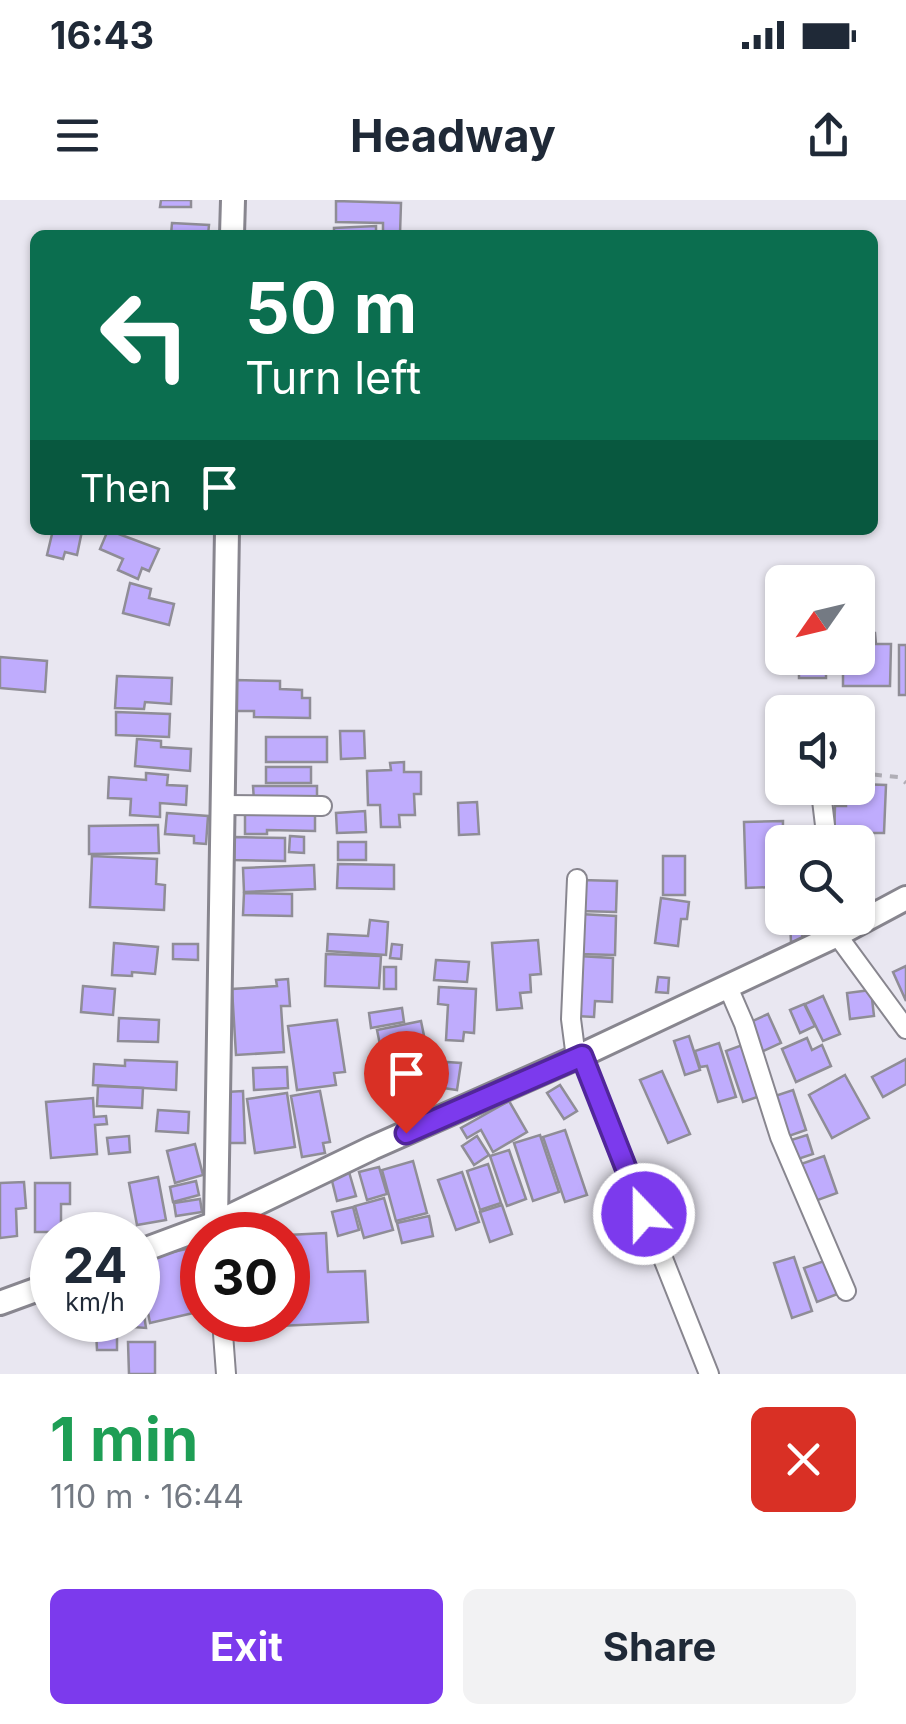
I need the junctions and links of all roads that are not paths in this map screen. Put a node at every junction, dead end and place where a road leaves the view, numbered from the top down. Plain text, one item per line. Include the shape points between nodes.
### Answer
1 (232, 200) edge
2 (232, 230) edge
3 (228, 535) edge
4 (223, 806) junction
5 (322, 806) dead end
6 (577, 879) dead end
7 (906, 898) edge
8 (875, 910) edge
9 (820, 935) edge
10 (842, 935) edge
11 (728, 987) junction
12 (906, 1029) edge
13 (579, 1057) junction
14 (217, 1212) edge
15 (250, 1212) edge
16 (30, 1292) edge
17 (846, 1292) dead end
18 (0, 1303) edge
19 (224, 1342) edge
20 (226, 1374) edge
21 (709, 1374) edge

1 - 2 street
3 - 4 street
4 - 5 street
4 - 14 street
6 - 13 street via 571,1019
7 - 8 street
9 - 11 street
10 - 12 street
11 - 13 street
11 - 17 street via 780,1137
13 - 15 street via 372,1148
13 - 21 street
16 - 18 street
19 - 20 street

